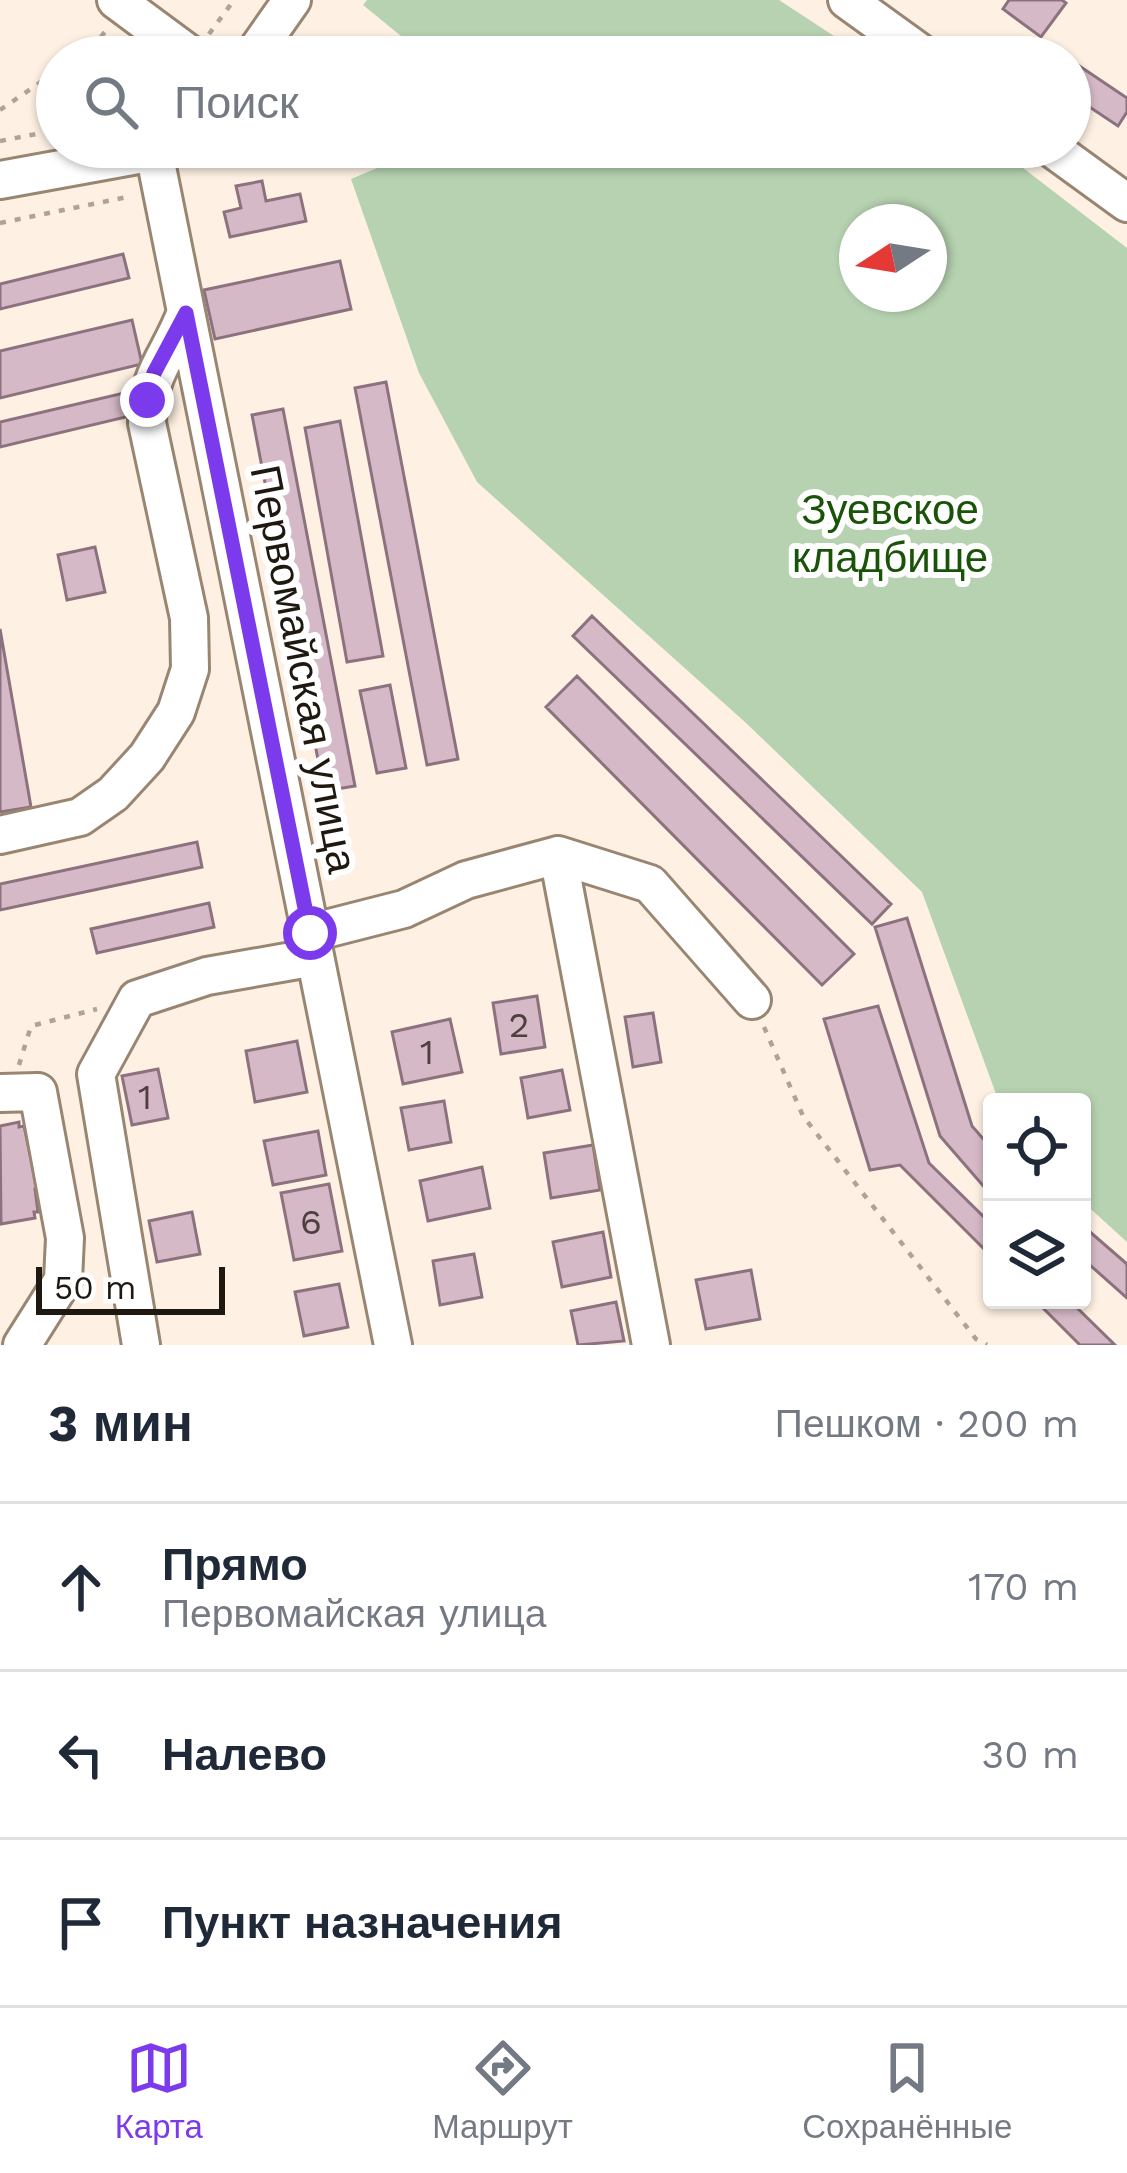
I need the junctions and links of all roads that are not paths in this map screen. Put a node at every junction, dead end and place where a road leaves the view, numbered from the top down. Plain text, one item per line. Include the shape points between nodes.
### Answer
1 (116, 0) edge
2 (292, 0) edge
3 (847, 0) edge
4 (165, 36) edge
5 (267, 36) edge
6 (897, 36) edge
7 (63, 168) edge
8 (160, 168) edge
9 (1079, 168) edge
10 (0, 180) edge
11 (1127, 203) edge
12 (186, 313) junction
13 (0, 835) edge
14 (558, 855) junction
15 (313, 945) junction
16 (752, 1000) road end
17 (5, 1092) edge
18 (22, 1345) edge
19 (141, 1345) edge
20 (393, 1345) edge
21 (651, 1345) edge

1 - 4 street
2 - 5 street
3 - 6 street
7 - 10 street
8 - 12 street, Первомайская улица
9 - 11 street
12 - 13 street via 147,400 189,618 190,669 176,712 147,757 80,817
12 - 15 street, Первомайская улица
14 - 15 street via 466,880
14 - 16 street via 650,884
14 - 21 street
15 - 19 street via 137,999 96,1074
15 - 20 street, Первомайская улица
17 - 18 street via 38,1092 65,1238 62,1280

